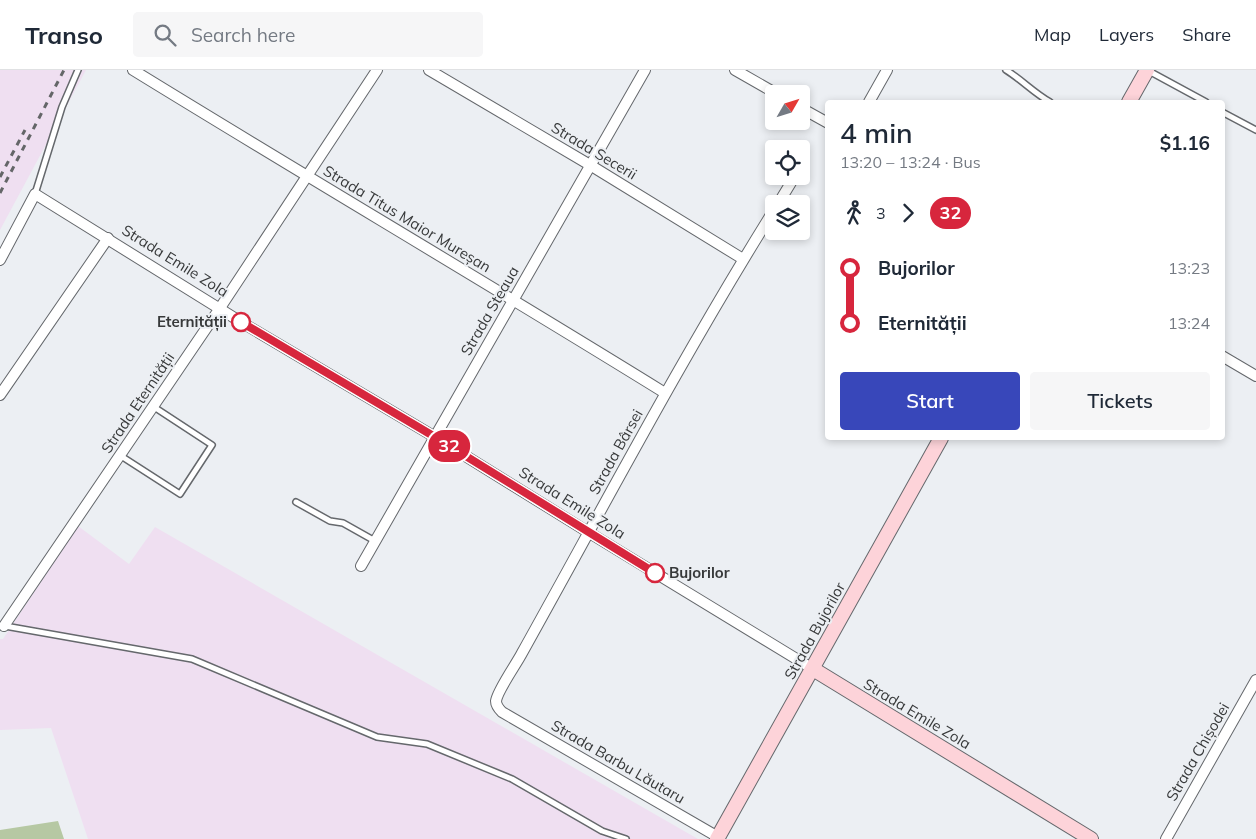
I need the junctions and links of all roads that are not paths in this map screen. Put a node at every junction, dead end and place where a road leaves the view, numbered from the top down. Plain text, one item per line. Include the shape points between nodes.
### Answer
1 (78, 70) edge
2 (132, 70) edge
3 (377, 70) edge
4 (429, 70) edge
5 (645, 70) edge
6 (735, 70) edge
7 (887, 70) edge
8 (1006, 70) edge
9 (1147, 70) edge
10 (765, 87) edge
11 (869, 100) edge
12 (1046, 100) edge
13 (1129, 100) edge
14 (1202, 100) edge
15 (810, 113) edge
16 (1225, 114) edge
17 (825, 121) edge
18 (1256, 130) edge
19 (590, 165) junction
20 (306, 176) junction
21 (35, 194) junction
22 (765, 224) edge
23 (108, 238) junction
24 (743, 259) junction
25 (0, 260) edge
26 (514, 299) junction
27 (220, 308) junction
28 (1225, 358) edge
29 (1256, 376) edge
30 (665, 393) junction
31 (0, 395) edge
32 (154, 407) junction
33 (435, 437) junction
34 (940, 440) edge
35 (121, 456) junction
36 (296, 502) dead end
37 (588, 532) junction
38 (376, 541) junction
39 (361, 566) dead end
40 (4, 626) joint
41 (813, 669) junction
42 (1256, 680) edge
43 (502, 712) joint
44 (718, 838) edge
45 (626, 839) edge
46 (1091, 839) edge
47 (1166, 839) edge

1 - 21 lane via 62,107
2 - 20 street, Strada Titus Maior Mureșan
3 - 20 street, Strada Eternității
4 - 19 street, Strada Secerii
5 - 19 street, Strada Steaua
6 - 10 street
7 - 11 street
8 - 12 lane
9 - 13 main road
9 - 14 lane
15 - 17 street
16 - 18 lane
19 - 24 street, Strada Secerii
19 - 26 street, Strada Steaua
20 - 26 street, Strada Titus Maior Mureșan
20 - 27 street, Strada Eternității
21 - 23 street, Strada Emile Zola
21 - 25 street
22 - 24 street, Strada Bârsei
23 - 27 street, Strada Emile Zola
23 - 31 street
24 - 30 street, Strada Bârsei
26 - 30 street, Strada Titus Maior Mureșan
26 - 33 street, Strada Steaua
27 - 32 street, Strada Eternității
27 - 33 street, Strada Emile Zola
28 - 29 street
30 - 37 street, Strada Bârsei
32 - 35 street, Strada Eternității
32 - 35 lane via 212,445 180,494
33 - 37 street, Strada Emile Zola
33 - 38 street, Strada Steaua
34 - 41 main road, Strada Bujorilor
35 - 40 street, Strada Eternității
36 - 38 lane
37 - 41 street, Strada Emile Zola
37 - 43 street, Strada Bârsei via 500,691 496,701
38 - 39 street, Strada Steaua
40 - 45 lane via 192,659 377,737 427,744 512,779 602,831
41 - 44 main road, Strada Bujorilor
41 - 46 main road, Strada Emile Zola
42 - 47 street, Strada Chișodei
43 - 44 street, Strada Barbu Lăutaru

